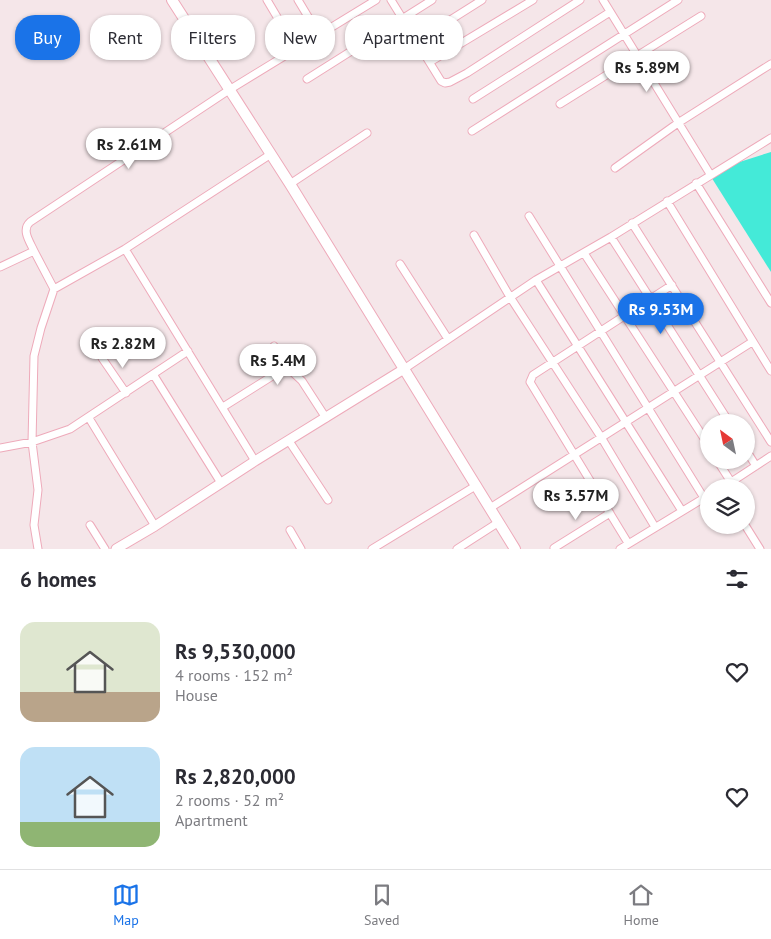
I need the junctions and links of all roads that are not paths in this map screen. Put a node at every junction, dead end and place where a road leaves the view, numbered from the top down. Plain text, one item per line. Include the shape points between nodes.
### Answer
1 (172, 0) edge
2 (267, 0) edge
3 (298, 0) edge
4 (376, 0) edge
5 (391, 0) edge
6 (432, 0) edge
7 (482, 0) edge
8 (533, 0) edge
9 (580, 0) edge
10 (603, 0) edge
11 (678, 0) edge
12 (610, 12) junction
13 (276, 15) edge
14 (307, 15) edge
15 (400, 15) edge
16 (407, 15) edge
17 (459, 15) edge
18 (701, 16) dead end
19 (335, 25) edge
20 (624, 34) junction
21 (345, 55) edge
22 (637, 56) junction
23 (278, 60) edge
24 (430, 62) joint
25 (771, 64) edge
26 (307, 79) dead end
27 (229, 90) junction
28 (473, 99) dead end
29 (560, 104) dead end
30 (678, 123) junction
31 (472, 131) dead end
32 (367, 133) dead end
33 (771, 138) edge
34 (270, 154) junction
35 (614, 168) dead end
36 (710, 174) junction
37 (696, 183) junction
38 (290, 184) junction
39 (667, 201) junction
40 (529, 216) dead end
41 (632, 223) junction
42 (474, 235) dead end
43 (611, 237) junction
44 (125, 249) junction
45 (34, 251) junction
46 (584, 253) junction
47 (400, 264) dead end
48 (560, 266) junction
49 (0, 267) edge
50 (536, 280) junction
51 (672, 285) junction
52 (54, 289) junction
53 (510, 297) junction
54 (651, 299) junction
55 (771, 303) edge
56 (624, 315) junction
57 (600, 330) junction
58 (448, 339) junction
59 (752, 342) junction
60 (577, 345) junction
61 (274, 346) dead end
62 (188, 350) junction
63 (102, 358) dead end
64 (553, 362) junction
65 (720, 362) junction
66 (286, 366) junction
67 (404, 369) junction
68 (771, 371) edge
69 (153, 374) junction
70 (700, 375) junction
71 (674, 390) junction
72 (126, 393) junction
73 (223, 407) junction
74 (648, 407) junction
75 (724, 414) edge
76 (89, 418) junction
77 (326, 418) junction
78 (625, 421) junction
79 (700, 432) edge
80 (601, 436) junction
81 (289, 441) junction
82 (32, 442) junction
83 (771, 442) edge
84 (0, 448) edge
85 (574, 453) junction
86 (771, 456) edge
87 (255, 461) junction
88 (756, 466) joint
89 (736, 479) edge
90 (221, 483) junction
91 (476, 485) junction
92 (700, 488) edge
93 (328, 500) dead end
94 (700, 500) edge
95 (490, 508) junction
96 (682, 511) junction
97 (610, 513) junction
98 (499, 522) junction
99 (90, 525) dead end
100 (156, 526) junction
101 (655, 527) junction
102 (290, 530) dead end
103 (751, 534) edge
104 (628, 544) junction
105 (460, 548) edge
106 (554, 548) dead end
107 (38, 549) edge
108 (105, 549) edge
109 (116, 549) edge
110 (301, 549) edge
111 (372, 549) edge
112 (515, 549) edge
113 (620, 549) edge
114 (760, 549) edge

1 - 27 main road
2 - 13 street
3 - 14 street
4 - 19 street
5 - 15 street
6 - 16 street
7 - 17 street
8 - 24 street
9 - 24 street via 450,82 441,81
10 - 12 street
11 - 20 street
12 - 20 street
12 - 28 street
18 - 22 street
20 - 22 street
20 - 31 street
21 - 26 street
22 - 29 street
22 - 30 street
23 - 27 street
25 - 30 street
27 - 34 main road
27 - 45 street via 26,225
30 - 35 street
30 - 36 street
32 - 38 street
33 - 36 street
34 - 38 main road
34 - 44 street
36 - 37 street
37 - 39 street
37 - 55 street
38 - 67 main road
39 - 41 street
39 - 59 street
40 - 48 street
41 - 43 street
41 - 51 street
42 - 53 street
43 - 46 street
43 - 54 street
44 - 52 street
44 - 62 street
45 - 49 street
45 - 52 street
46 - 48 street
46 - 56 street
47 - 58 street
48 - 50 street
48 - 57 street
50 - 53 street
50 - 60 street
51 - 54 street
51 - 65 street
52 - 82 street via 34,356
53 - 58 street
53 - 64 street
54 - 56 street
54 - 70 street
56 - 57 street
56 - 71 street
57 - 60 street
57 - 74 street
58 - 67 street
59 - 65 street
59 - 68 street
60 - 64 street
60 - 78 street
61 - 66 street
62 - 69 street
62 - 73 street
63 - 72 street
64 - 80 street
64 - 85 street via 532,375 530,382
65 - 70 street
65 - 83 street
66 - 73 street
66 - 77 street via 302,380
67 - 77 street
67 - 91 main road
69 - 72 street
69 - 90 street
70 - 71 street
70 - 75 street
71 - 74 street
71 - 79 street
72 - 76 street
73 - 87 street
74 - 78 street
74 - 92 street
76 - 82 street via 70,429
76 - 100 street
77 - 81 street
78 - 80 street
78 - 96 street
80 - 85 street
80 - 101 street
81 - 87 street
81 - 93 street
82 - 84 street
82 - 107 street via 38,490 34,525
85 - 95 street
85 - 97 street
86 - 88 street
87 - 90 street
88 - 89 street
90 - 100 street
91 - 95 main road
91 - 111 street
94 - 96 street
95 - 98 main road
96 - 101 street
97 - 104 street
97 - 106 street
98 - 105 street
98 - 112 main road
99 - 108 street
100 - 109 street
101 - 104 street
102 - 110 street
103 - 114 street
104 - 113 street

